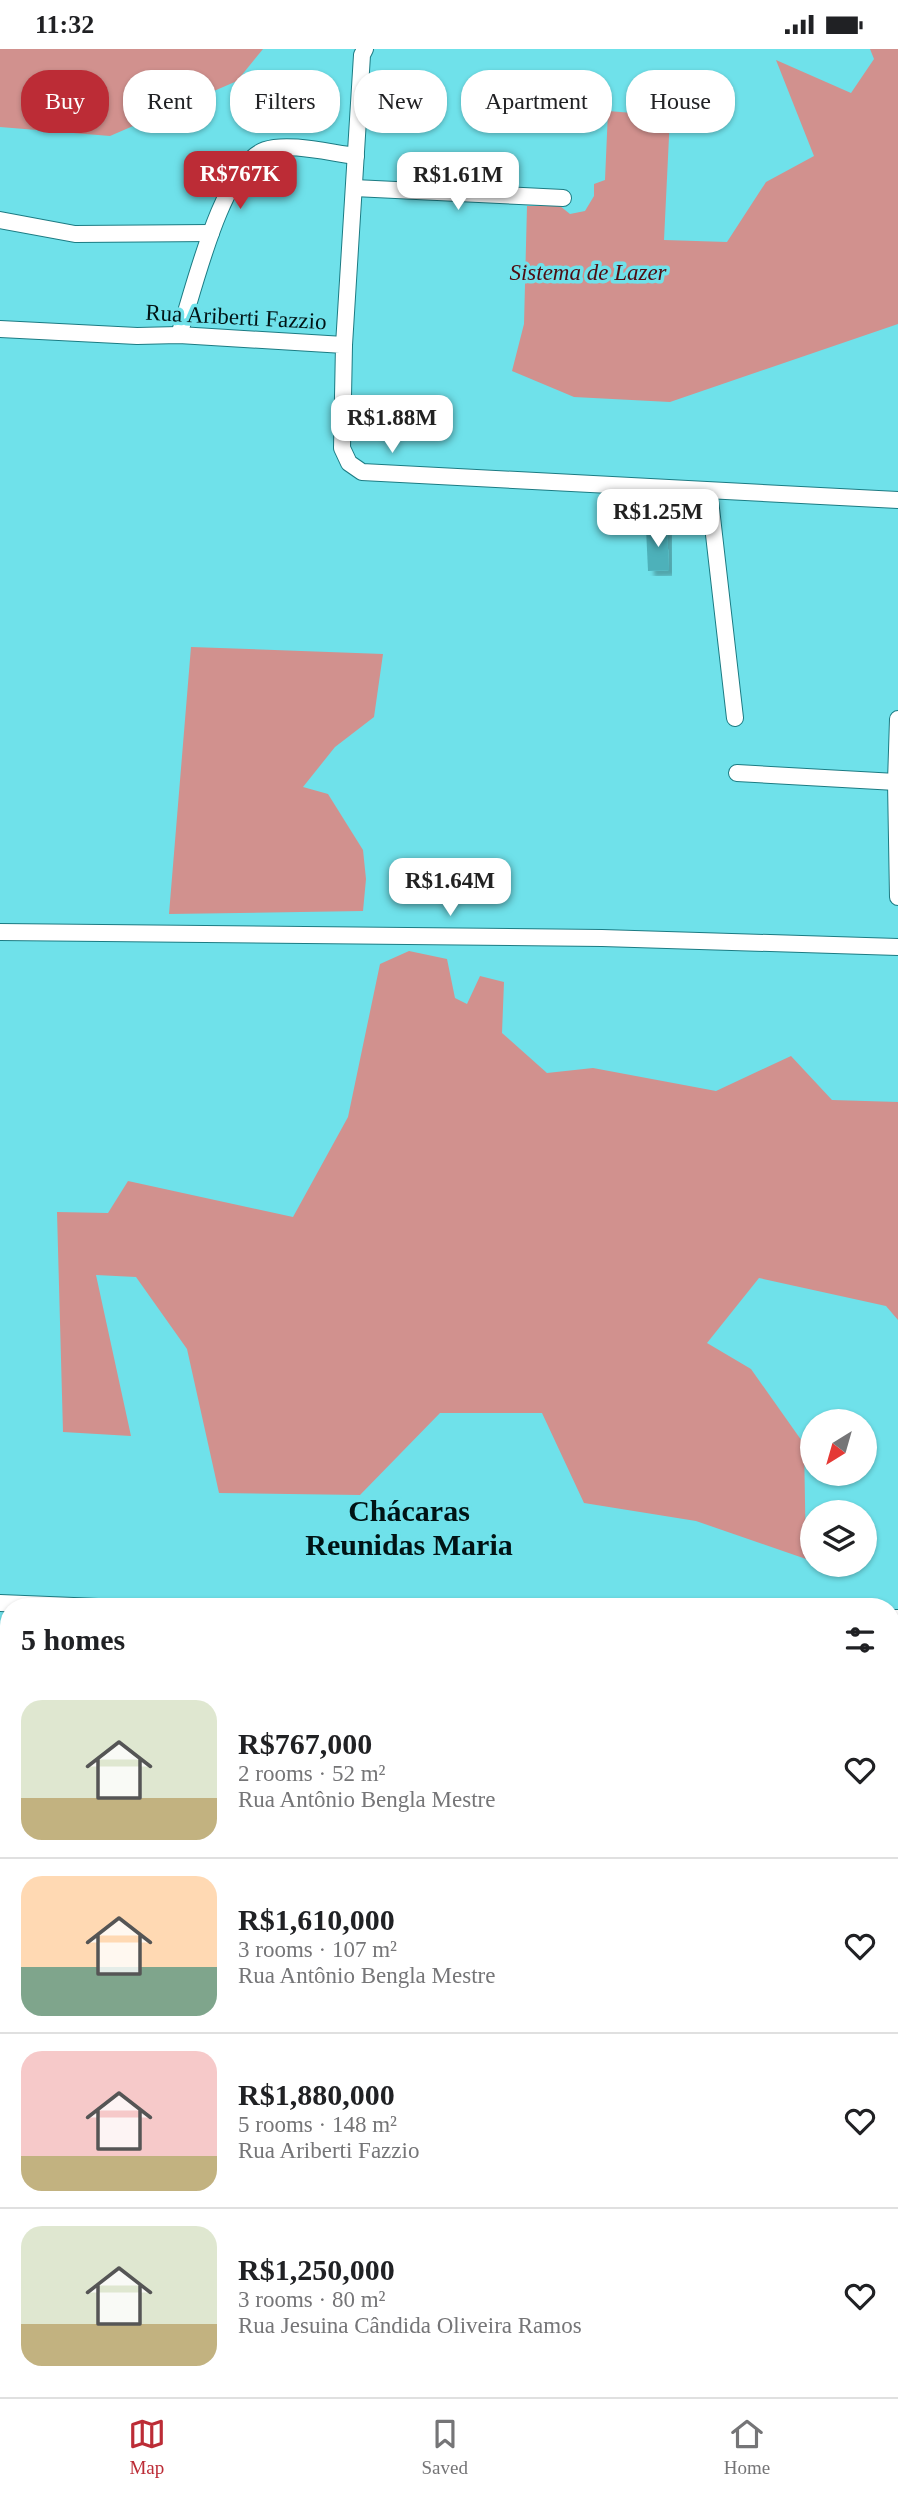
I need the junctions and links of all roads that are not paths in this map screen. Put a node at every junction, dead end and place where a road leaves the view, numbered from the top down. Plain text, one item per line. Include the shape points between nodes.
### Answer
1 (363, 52) edge
2 (355, 156) junction
3 (354, 188) junction
4 (564, 198) dead end
5 (0, 220) edge
6 (211, 233) junction
7 (0, 329) edge
8 (179, 335) junction
9 (344, 345) junction
10 (709, 491) junction
11 (898, 500) edge
12 (735, 718) dead end
13 (898, 719) edge
14 (737, 773) dead end
15 (896, 782) junction
16 (898, 897) edge
17 (0, 932) edge
18 (898, 947) edge

1 - 2 street
2 - 3 street
2 - 6 street via 283,147 264,151 246,163
3 - 4 street
3 - 9 street
5 - 6 street via 75,234
6 - 8 street
7 - 8 street, Rua Ariberti Fazzio
8 - 9 street, Rua Ariberti Fazzio
9 - 10 street, Rua Ariberti Fazzio via 342,448 349,463 362,472
10 - 11 street, Rua Ariberti Fazzio
10 - 12 street
13 - 15 street
14 - 15 street
15 - 16 street
17 - 18 street via 601,938

